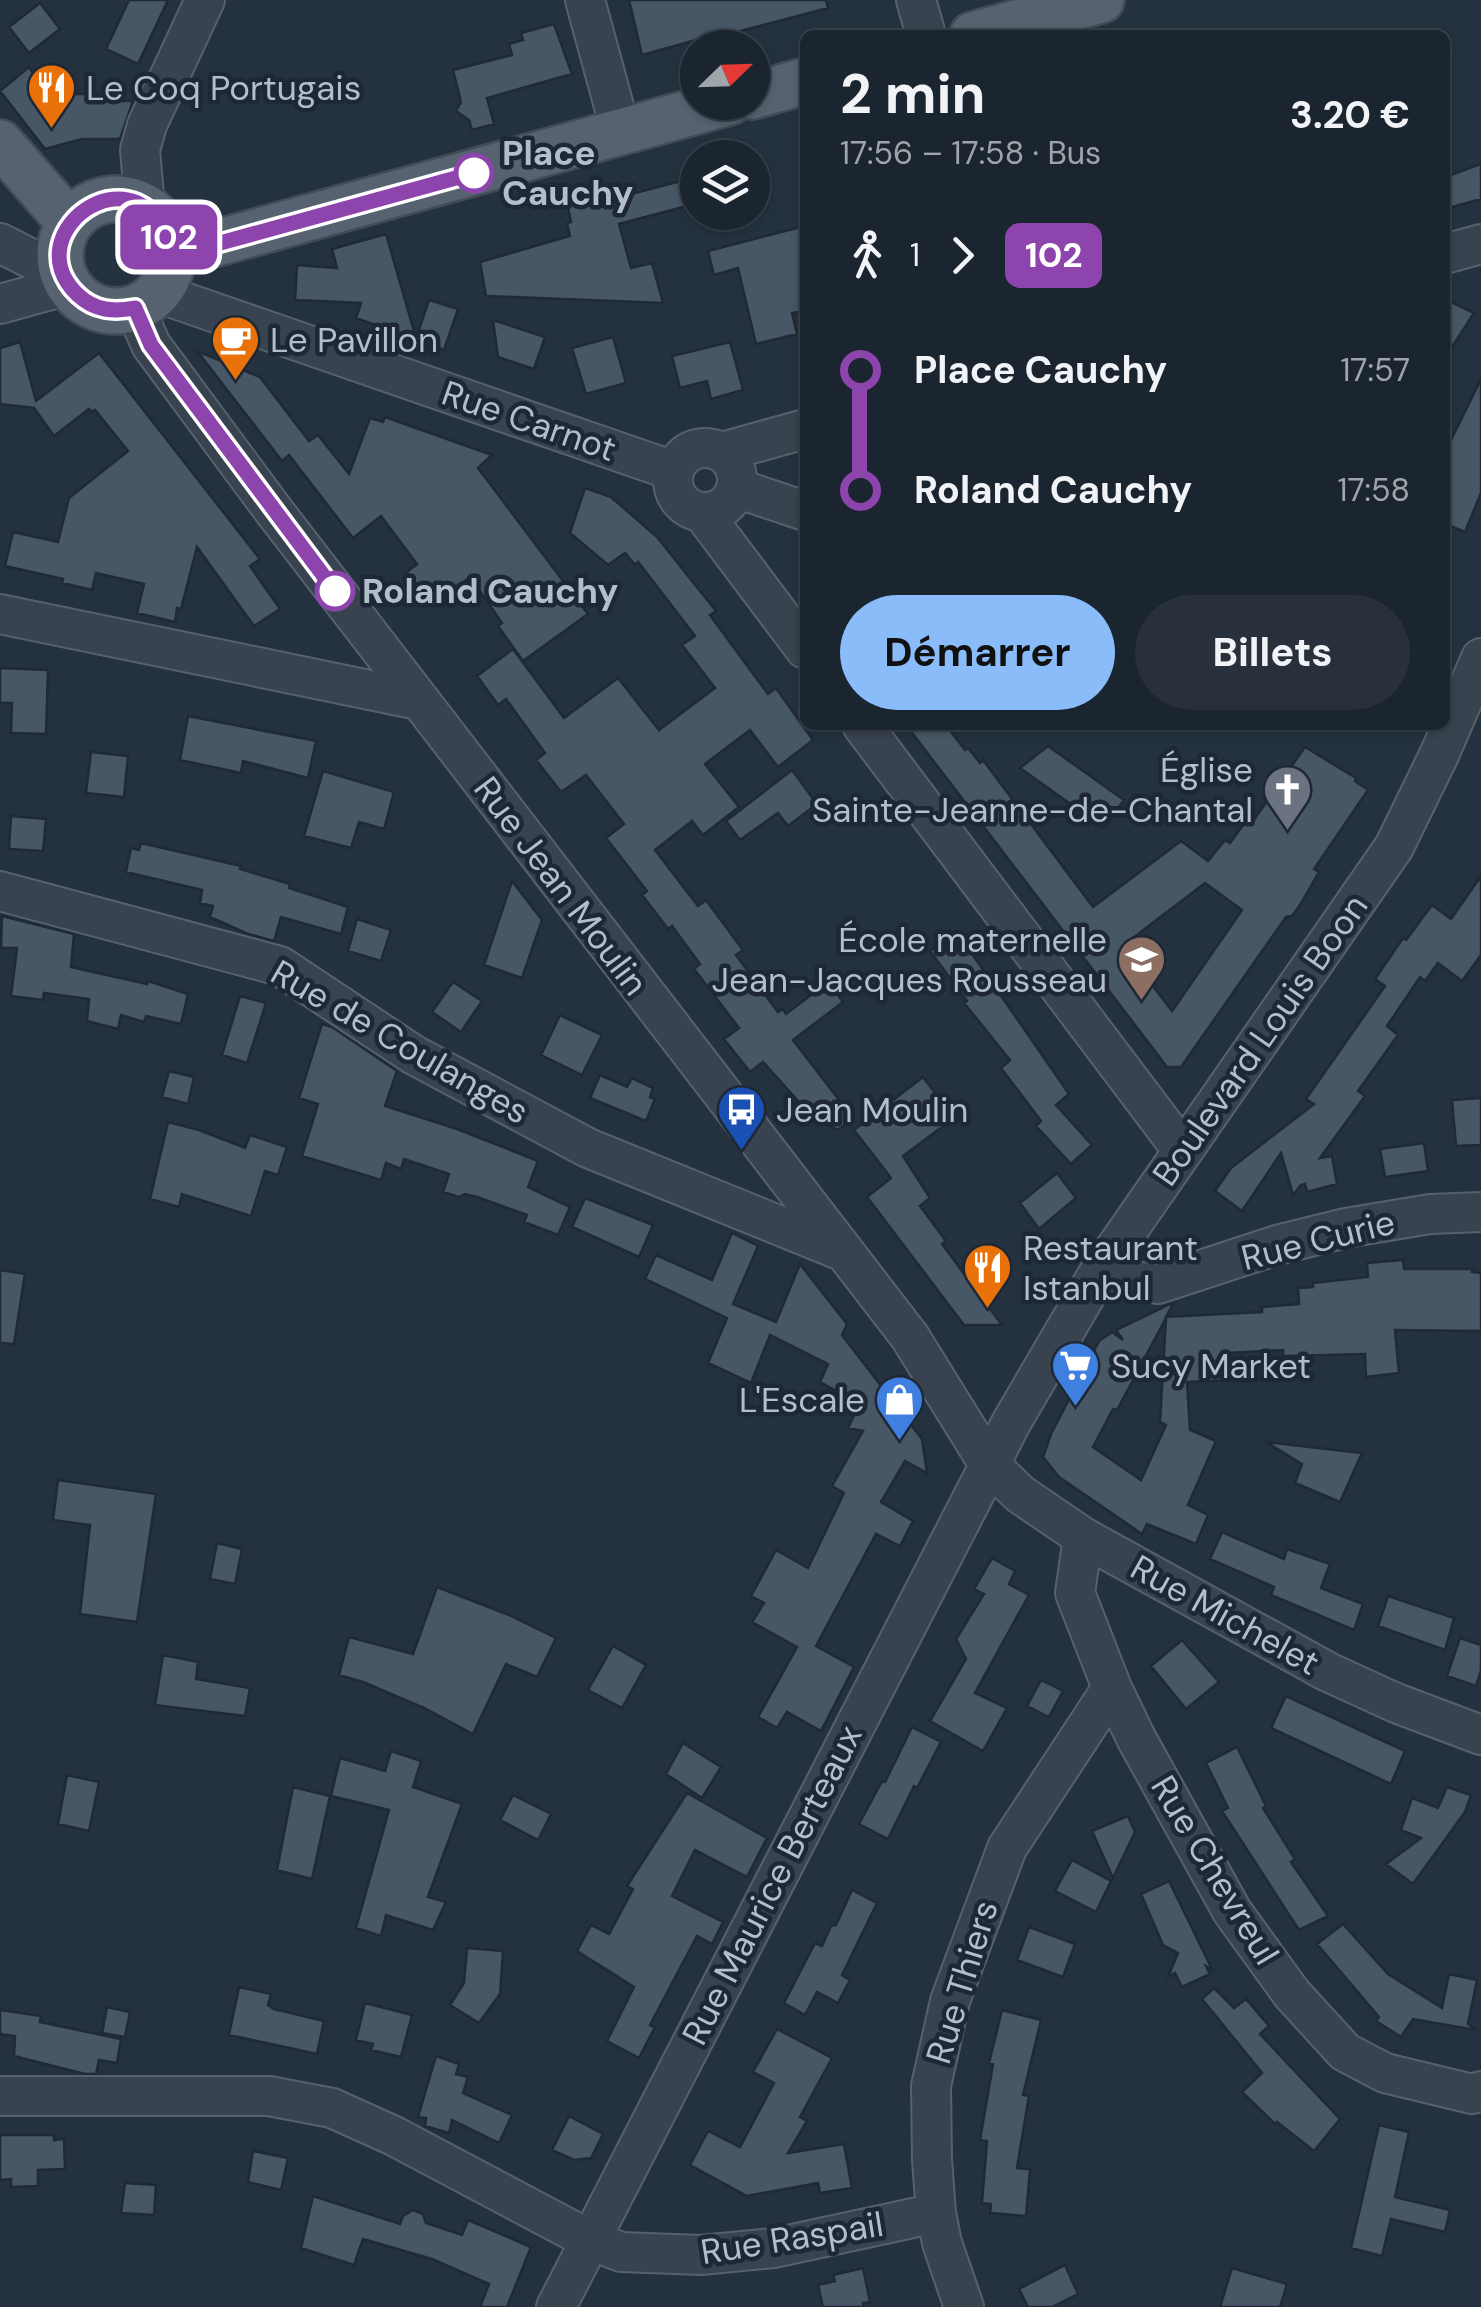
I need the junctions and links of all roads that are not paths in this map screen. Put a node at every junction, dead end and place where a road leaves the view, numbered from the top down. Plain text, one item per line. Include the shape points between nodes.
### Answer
1 (206, 0) edge
2 (585, 0) edge
3 (916, 0) edge
4 (1101, 0) edge
5 (925, 30) edge
6 (992, 30) edge
7 (800, 83) edge
8 (770, 91) edge
9 (680, 116) edge
10 (622, 132) junction
11 (0, 143) edge
12 (145, 206) junction
13 (70, 223) junction
14 (0, 243) edge
15 (1481, 244) edge
16 (1450, 253) edge
17 (65, 279) junction
18 (155, 285) junction
19 (0, 304) edge
20 (800, 430) edge
21 (722, 452) junction
22 (674, 471) junction
23 (736, 488) junction
24 (800, 510) edge
25 (702, 512) junction
26 (0, 614) edge
27 (800, 643) edge
28 (1481, 658) edge
29 (418, 700) junction
30 (866, 730) edge
31 (1453, 731) edge
32 (0, 892) edge
33 (1184, 1151) junction
34 (1481, 1212) edge
35 (843, 1252) junction
36 (1101, 1269) junction
37 (988, 1463) junction
38 (1083, 1536) junction
39 (1112, 1688) junction
40 (1481, 1735) edge
41 (1481, 2091) edge
42 (0, 2096) edge
43 (936, 2213) junction
44 (590, 2240) junction
45 (556, 2307) edge
46 (964, 2307) edge

1 - 12 street via 147,125 140,150
2 - 10 street
3 - 5 street
4 - 6 main road
7 - 8 main road
9 - 10 main road
10 - 18 main road
11 - 13 main road
12 - 13 main road via 98,201
12 - 18 main road via 168,234
13 - 17 main road via 62,239
14 - 17 street
15 - 16 street
17 - 18 main road via 85,302 118,311
17 - 19 street
18 - 22 street, Rue Carnot
18 - 29 street, Rue Jean Moulin via 151,345
20 - 21 street
21 - 22 street via 693,449
21 - 23 street via 735,468
22 - 25 street via 682,502
23 - 24 street
23 - 25 street via 719,509
25 - 27 street
26 - 29 street
28 - 31 street, Boulevard Louis Boon
29 - 35 street, Rue Jean Moulin
30 - 33 street
31 - 33 street, Boulevard Louis Boon via 1394,847
32 - 35 street, Rue de Coulanges via 280,966 414,1055 588,1148
33 - 36 street, Boulevard Louis Boon
34 - 36 street, Rue Curie via 1346,1228 1158,1284
35 - 37 street, Rue Jean Moulin via 910,1337
36 - 37 street, Boulevard Louis Boon
37 - 38 street, Rue Michelet via 1020,1494
37 - 44 street, Rue Maurice Berteaux
38 - 39 street, Rue Chevreul via 1075,1592
38 - 40 street, Rue Michelet via 1328,1672
39 - 41 street, Rue Chevreul via 1232,1910 1292,1994 1345,2052 1385,2073
39 - 43 street, Rue Thiers via 1007,1848 966,1950 931,2086
42 - 44 street, Rue Raspail via 269,2096 332,2108
43 - 44 street, Rue Raspail via 774,2248 701,2255 622,2252
43 - 46 street, Rue Thiers
44 - 45 street, Rue Maurice Berteaux

